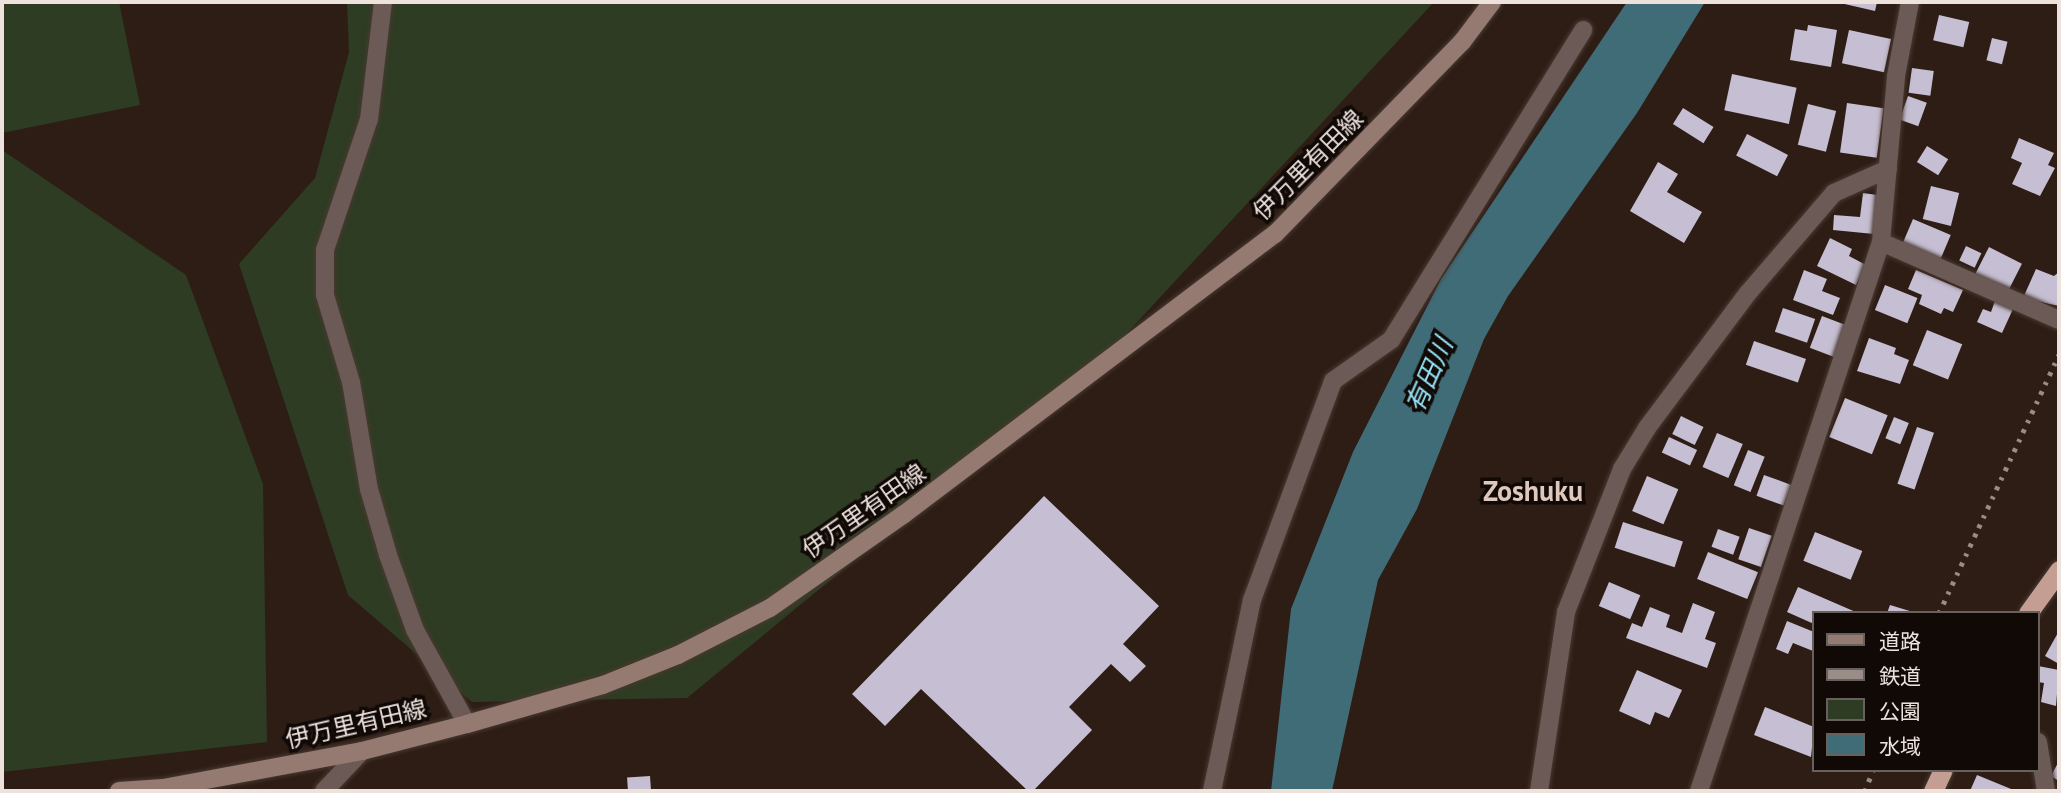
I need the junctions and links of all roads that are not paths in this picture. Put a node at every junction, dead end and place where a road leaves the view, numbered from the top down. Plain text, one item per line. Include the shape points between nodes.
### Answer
1 (383, 2) edge
2 (1492, 2) edge
3 (1910, 2) edge
4 (1583, 30) dead end
5 (1888, 169) junction
6 (1881, 242) junction
7 (2059, 320) edge
8 (2059, 570) edge
9 (2029, 611) edge
10 (467, 724) junction
11 (362, 751) junction
12 (2040, 754) edge
13 (1942, 772) edge
14 (119, 791) edge
15 (324, 791) edge
16 (1212, 791) edge
17 (1539, 791) edge
18 (1699, 791) edge
19 (1933, 791) edge
20 (2046, 791) edge

1 - 10 street via 369,119 325,250 325,295 351,382 369,489 388,555 415,630
2 - 10 main road, 伊万里有田線 via 1462,42 1275,233 892,523 770,608 678,655 603,685
3 - 5 street via 1896,76
4 - 16 street via 1391,340 1333,381 1252,600
5 - 6 street
5 - 17 street via 1834,193 1748,293 1647,428 1622,470 1566,612
6 - 7 street
6 - 18 street
8 - 9 highway
10 - 11 main road, 伊万里有田線
11 - 14 main road, 伊万里有田線 via 163,788
11 - 15 street
12 - 20 street
13 - 19 highway

